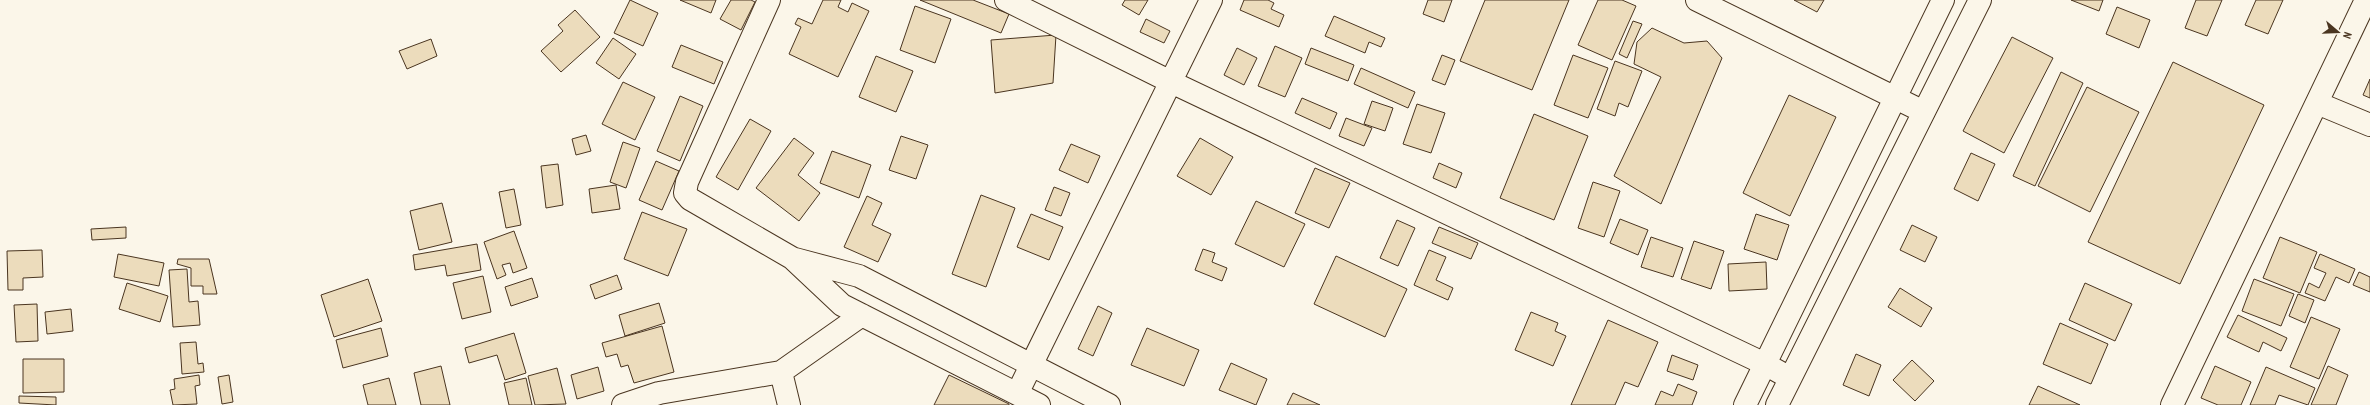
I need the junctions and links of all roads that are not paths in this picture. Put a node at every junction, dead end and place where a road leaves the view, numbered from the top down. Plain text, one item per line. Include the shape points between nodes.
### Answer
1 (769, 0) edge
2 (1006, 0) edge
3 (1211, 0) edge
4 (1697, 0) edge
5 (1944, 0) edge
6 (1980, 0) edge
7 (2366, 0) edge
8 (1171, 82) junction
9 (1896, 98) junction
10 (2317, 103) junction
11 (1924, 112) junction
12 (2370, 125) edge
13 (792, 258) junction
14 (862, 315) junction
15 (1765, 364) junction
16 (1031, 366) junction
17 (781, 372) junction
18 (1790, 378) junction
19 (1016, 394) junction
20 (2174, 404) edge
21 (624, 405) edge
22 (789, 405) edge
23 (1039, 405) edge
24 (1109, 405) edge
25 (1745, 405) edge
26 (1777, 405) edge

1 - 13 street via 687,182 685,193 690,199
2 - 8 street
3 - 8 street
4 - 9 street
5 - 9 street
6 - 11 street
7 - 10 street
8 - 15 street
8 - 16 street
9 - 11 street
9 - 15 street
10 - 12 street
10 - 20 street
11 - 18 street
13 - 14 street via 842,305
13 - 16 street via 859,276
14 - 17 street
14 - 19 street
15 - 18 street
15 - 25 street
16 - 19 street
16 - 24 street
17 - 21 street via 659,393
17 - 22 street
18 - 26 street
19 - 23 street

